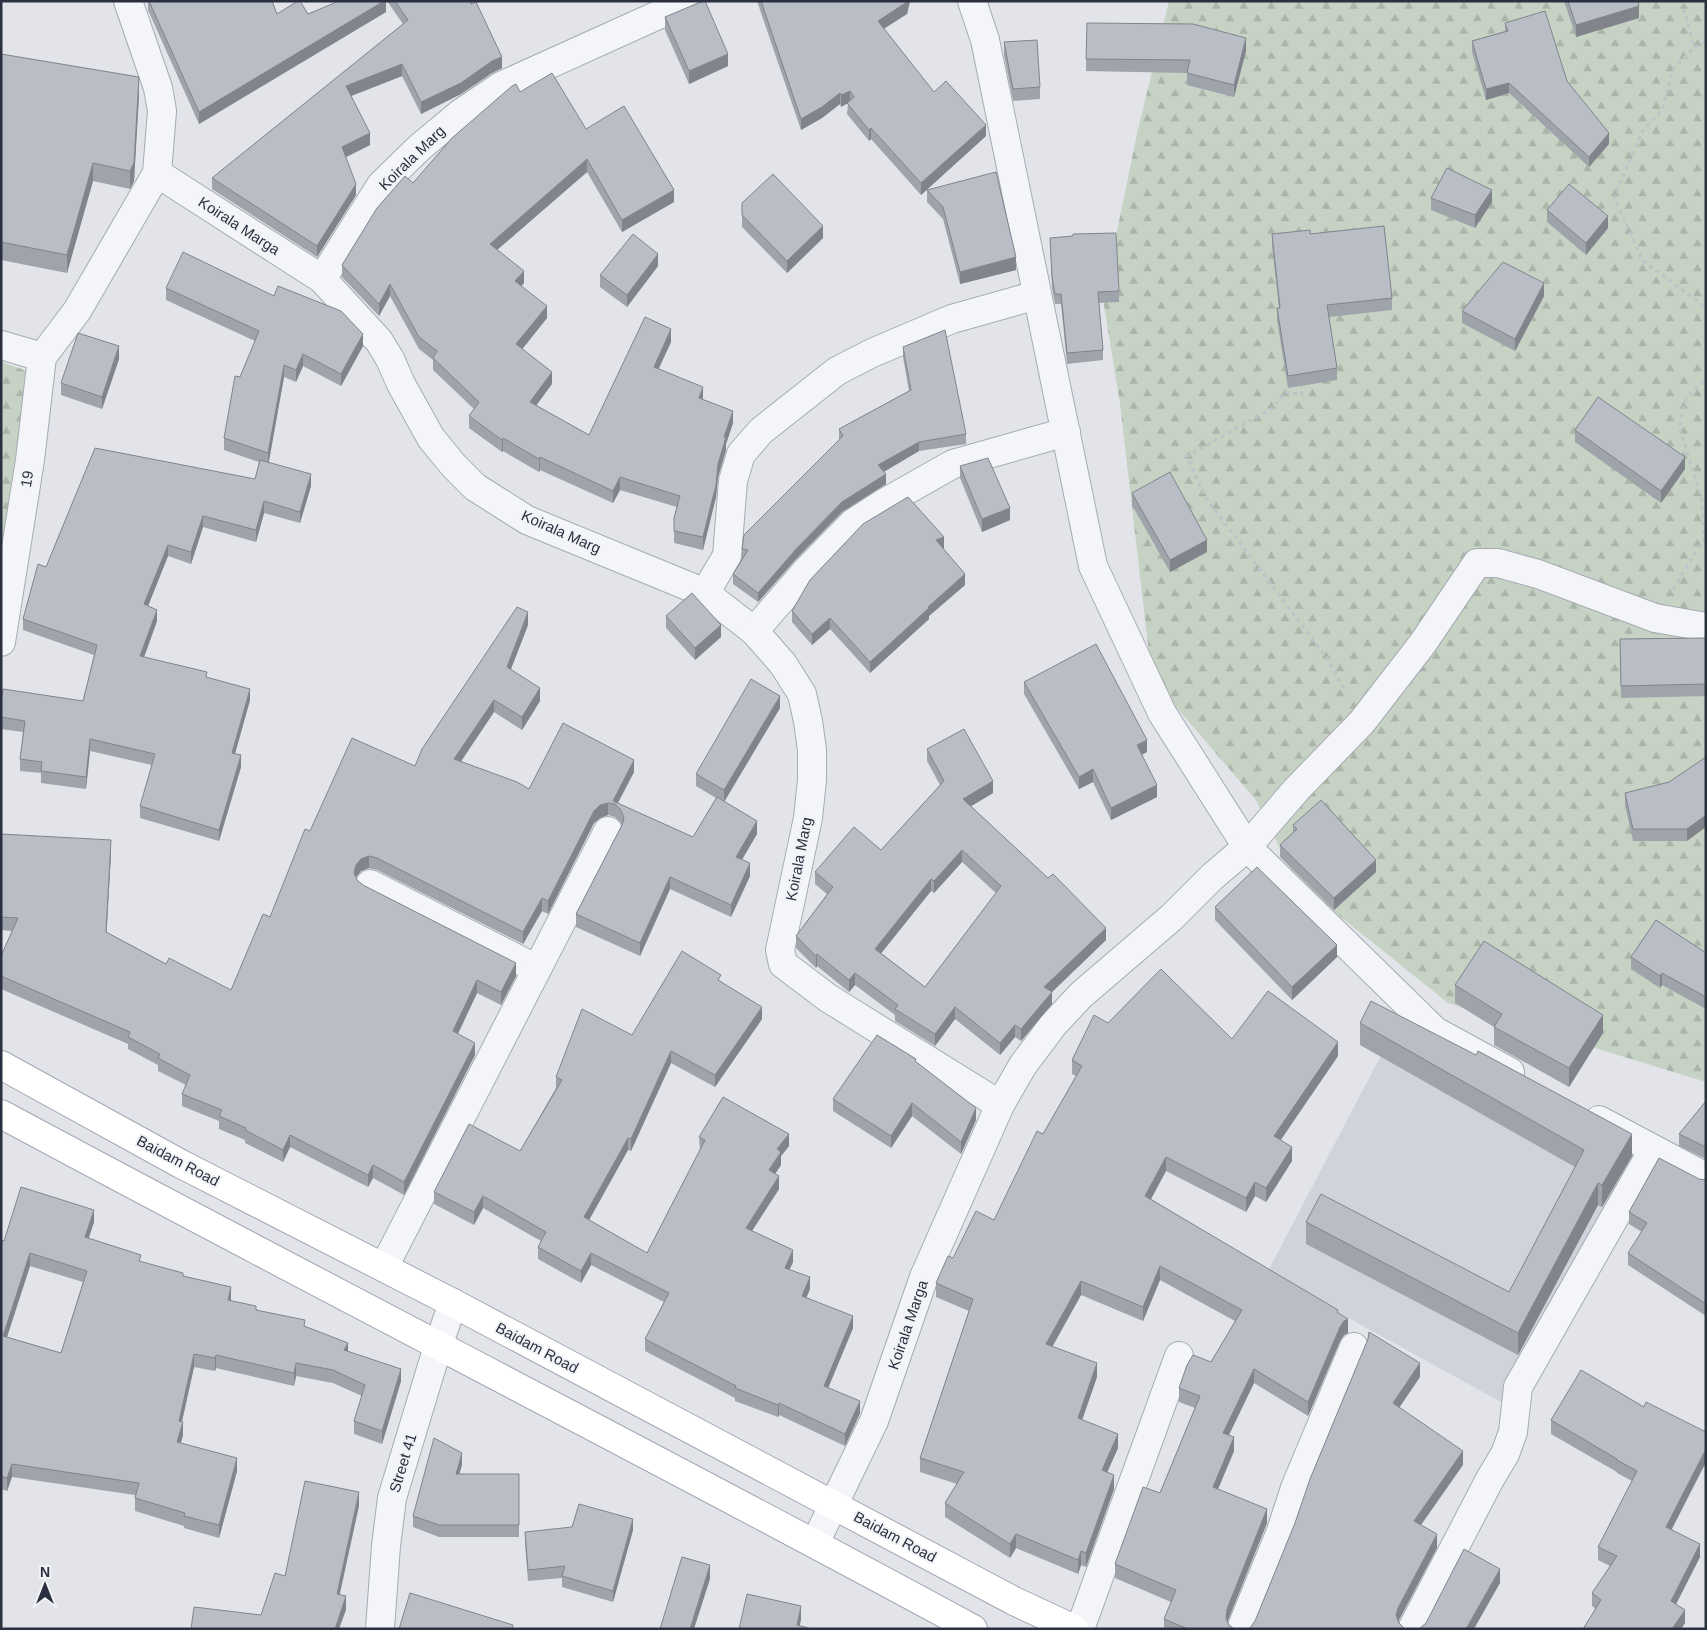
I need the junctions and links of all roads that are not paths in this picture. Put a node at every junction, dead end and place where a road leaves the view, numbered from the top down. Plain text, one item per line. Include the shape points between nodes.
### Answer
1 (128, 1) edge
2 (689, 1) edge
3 (972, 1) edge
4 (157, 173) junction
5 (322, 279) junction
6 (1037, 295) junction
7 (1, 345) edge
8 (42, 358) junction
9 (1066, 432) junction
10 (705, 593) junction
11 (1706, 628) edge
12 (754, 631) junction
13 (1, 642) edge
14 (608, 831) dead end
15 (1247, 847) junction
16 (370, 884) dead end
17 (537, 969) junction
18 (1, 1065) edge
19 (1531, 1083) edge
20 (1000, 1105) junction
21 (1574, 1107) edge
22 (1, 1114) edge
23 (1653, 1150) junction
24 (1706, 1176) edge
25 (384, 1267) junction
26 (453, 1303) junction
27 (438, 1346) junction
28 (1354, 1346) dead end
29 (1179, 1356) dead end
30 (834, 1504) junction
31 (815, 1544) junction
32 (380, 1629) edge
33 (973, 1629) edge
34 (1074, 1629) edge
35 (1080, 1629) edge
36 (1241, 1629) edge
37 (1412, 1629) edge

1 - 4 street via 158,88 162,111
2 - 5 street, Koirala Marg via 501,86 461,113 381,185
3 - 6 street via 985,40
4 - 5 street, Koirala Marga
4 - 8 street via 77,311
5 - 10 street, Koirala Marg via 379,341 431,438 476,486 527,520
6 - 9 street
6 - 10 street via 952,319 846,366 761,431 742,454 734,481 727,556
7 - 8 street
8 - 13 street, 19 via 30,460
9 - 12 street via 953,464 884,503 853,523
9 - 15 street via 1093,566 1162,713
10 - 12 street, Koirala Marg
11 - 15 street, Koirala Marga via 1655,618 1538,574 1498,563 1477,563 1423,643 1362,722 1296,790
12 - 20 street, Koirala Marg via 783,664 802,694 812,750 808,818 780,950 783,964 828,998
14 - 17 street
15 - 19 street via 1435,1031
15 - 20 street, Koirala Marga via 1081,995 1053,1025
16 - 17 street
17 - 25 street
18 - 25 main road, Baidam Road via 181,1164
20 - 30 street, Koirala Marga via 924,1278 874,1421
21 - 23 street
22 - 27 main road
23 - 24 street
23 - 37 street via 1518,1387 1513,1432 1505,1454
25 - 26 main road, Baidam Road
26 - 27 street, Street 41
26 - 30 main road, Baidam Road
27 - 31 main road
27 - 32 street, Street 41 via 392,1498
28 - 36 street
29 - 35 street
30 - 31 street, Koirala Marga
30 - 34 main road, Baidam Road via 1014,1601
31 - 33 main road

